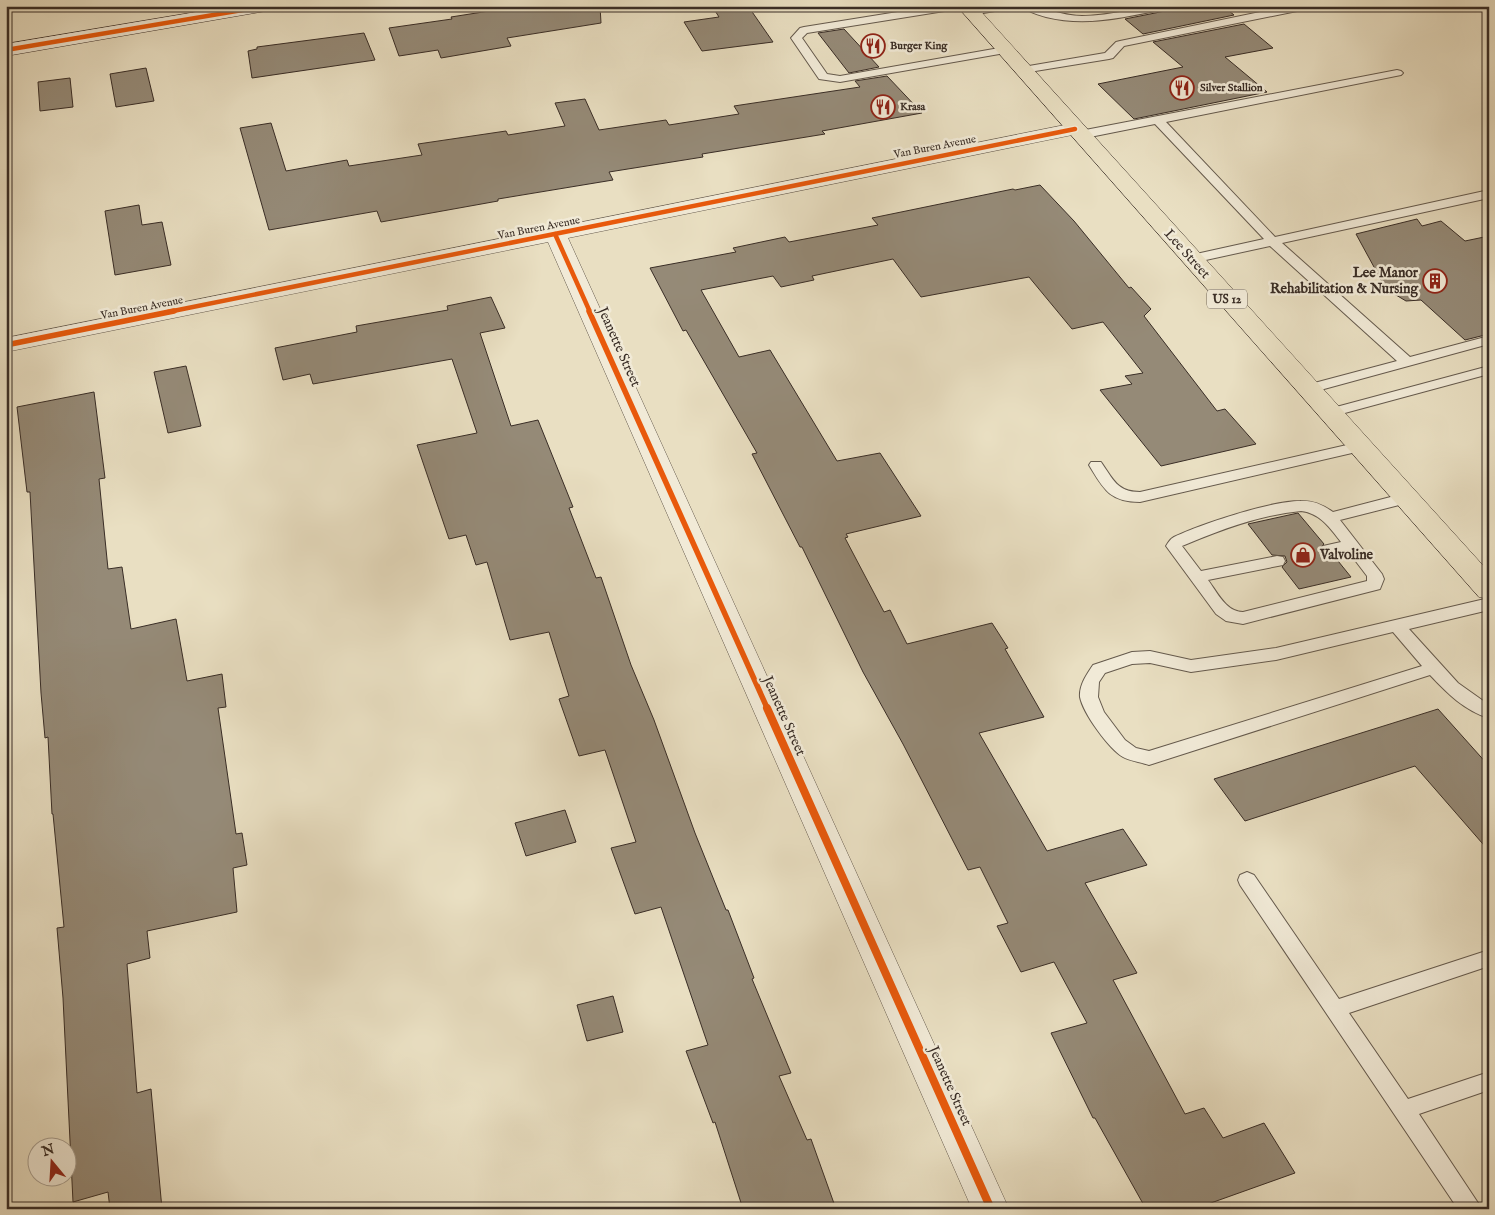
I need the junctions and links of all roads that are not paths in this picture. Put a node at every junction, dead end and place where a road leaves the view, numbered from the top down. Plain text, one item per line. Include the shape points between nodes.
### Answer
1 (266, 6) edge
2 (1006, 6) edge
3 (1027, 6) edge
4 (1165, 6) edge
5 (1307, 6) edge
6 (965, 8) edge
7 (6, 50) edge
8 (1005, 50) junction
9 (1023, 70) junction
10 (1397, 73) dead end
11 (1158, 120) junction
12 (1077, 132) junction
13 (1489, 194) edge
14 (555, 234) junction
15 (1273, 242) junction
16 (1192, 259) junction
17 (1489, 340) edge
18 (6, 345) edge
19 (1407, 362) junction
20 (1489, 370) edge
21 (1308, 389) junction
22 (1330, 413) junction
23 (1360, 447) junction
24 (1096, 465) dead end
25 (1406, 498) junction
26 (1330, 518) junction
27 (1352, 545) junction
28 (1328, 550) dead end
29 (1277, 560) dead end
30 (1196, 577) junction
31 (1489, 590) edge
32 (1489, 604) edge
33 (1397, 626) junction
34 (1434, 668) junction
35 (1489, 712) edge
36 (1247, 880) dead end
37 (1489, 958) edge
38 (1335, 1009) junction
39 (1489, 1081) edge
40 (1404, 1110) junction
41 (991, 1209) edge
42 (1471, 1209) edge

1 - 7 street
2 - 6 lane
3 - 4 lane via 1058,18 1079,20
5 - 9 lane via 1176,30 1120,44 1109,56
6 - 8 main road, Lee Street / US 12
6 - 8 lane via 804,30 796,38 823,77 840,78
8 - 9 main road, Lee Street / US 12
9 - 12 main road, Lee Street / US 12
10 - 11 lane
11 - 12 lane
11 - 15 lane
12 - 14 street, Van Buren Avenue
12 - 16 main road, Lee Street / US 12
13 - 15 lane
14 - 18 street, Van Buren Avenue
14 - 41 street, Jeanette Street
15 - 16 lane
15 - 19 lane
16 - 21 main road, Lee Street / US 12
17 - 19 lane
19 - 21 lane
20 - 22 lane
21 - 22 main road, Lee Street / US 12
22 - 23 main road, Lee Street / US 12
23 - 24 lane via 1126,498 1114,492
23 - 25 main road, Lee Street / US 12
25 - 26 lane
25 - 31 main road, Lee Street / US 12
26 - 27 lane
26 - 30 lane via 1312,507 1263,512 1177,542 1174,546
27 - 28 lane
27 - 30 lane via 1374,574 1374,585 1243,618 1228,616
29 - 30 lane
32 - 33 lane
33 - 34 lane
33 - 34 lane via 1276,654 1191,666 1150,658 1114,662 1098,670 1091,682 1089,697 1097,715 1119,745 1130,753 1149,758
34 - 35 lane via 1470,703
36 - 38 lane
37 - 38 lane
38 - 40 lane
39 - 40 lane
40 - 42 lane

